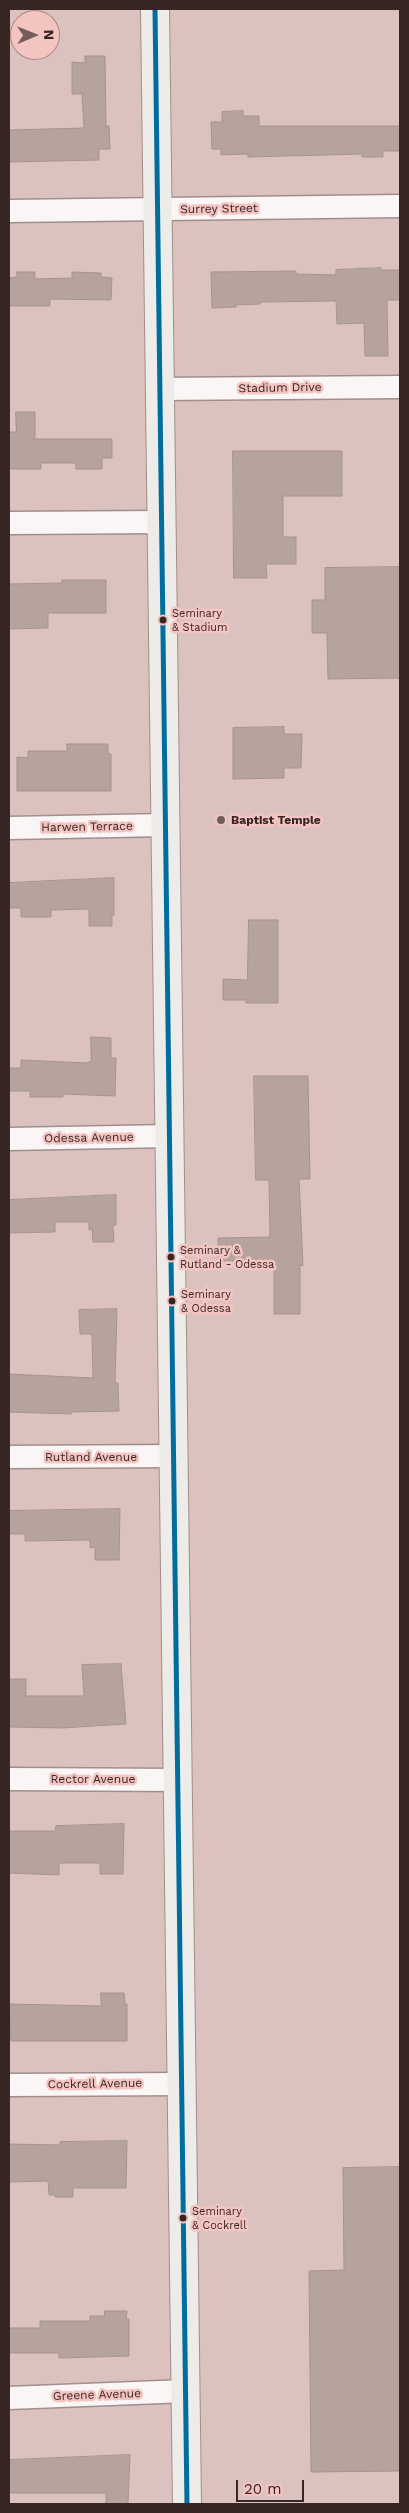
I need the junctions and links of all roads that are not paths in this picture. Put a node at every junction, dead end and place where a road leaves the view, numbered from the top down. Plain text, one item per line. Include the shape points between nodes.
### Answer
1 (155, 9) edge
2 (400, 206) edge
3 (158, 209) junction
4 (9, 212) edge
5 (400, 387) edge
6 (160, 389) junction
7 (162, 522) junction
8 (9, 523) edge
9 (165, 825) junction
10 (9, 828) edge
11 (170, 1136) junction
12 (9, 1139) edge
13 (174, 1456) junction
14 (9, 1457) edge
15 (9, 1779) edge
16 (178, 1780) junction
17 (182, 2084) junction
18 (9, 2085) edge
19 (186, 2391) junction
20 (9, 2398) edge
21 (187, 2504) edge

1 - 3 main road
2 - 3 street, Surrey Street
3 - 4 street, Surrey Street
3 - 6 main road
5 - 6 street, Stadium Drive
6 - 7 main road
7 - 8 street
7 - 9 main road
9 - 10 street, Harwen Terrace
9 - 11 main road
11 - 12 street, Odessa Avenue
11 - 13 main road
13 - 14 street, Rutland Avenue
13 - 16 main road
15 - 16 street, Rector Avenue
16 - 17 main road
17 - 18 street, Cockrell Avenue
17 - 19 main road
19 - 20 street, Greene Avenue
19 - 21 main road

